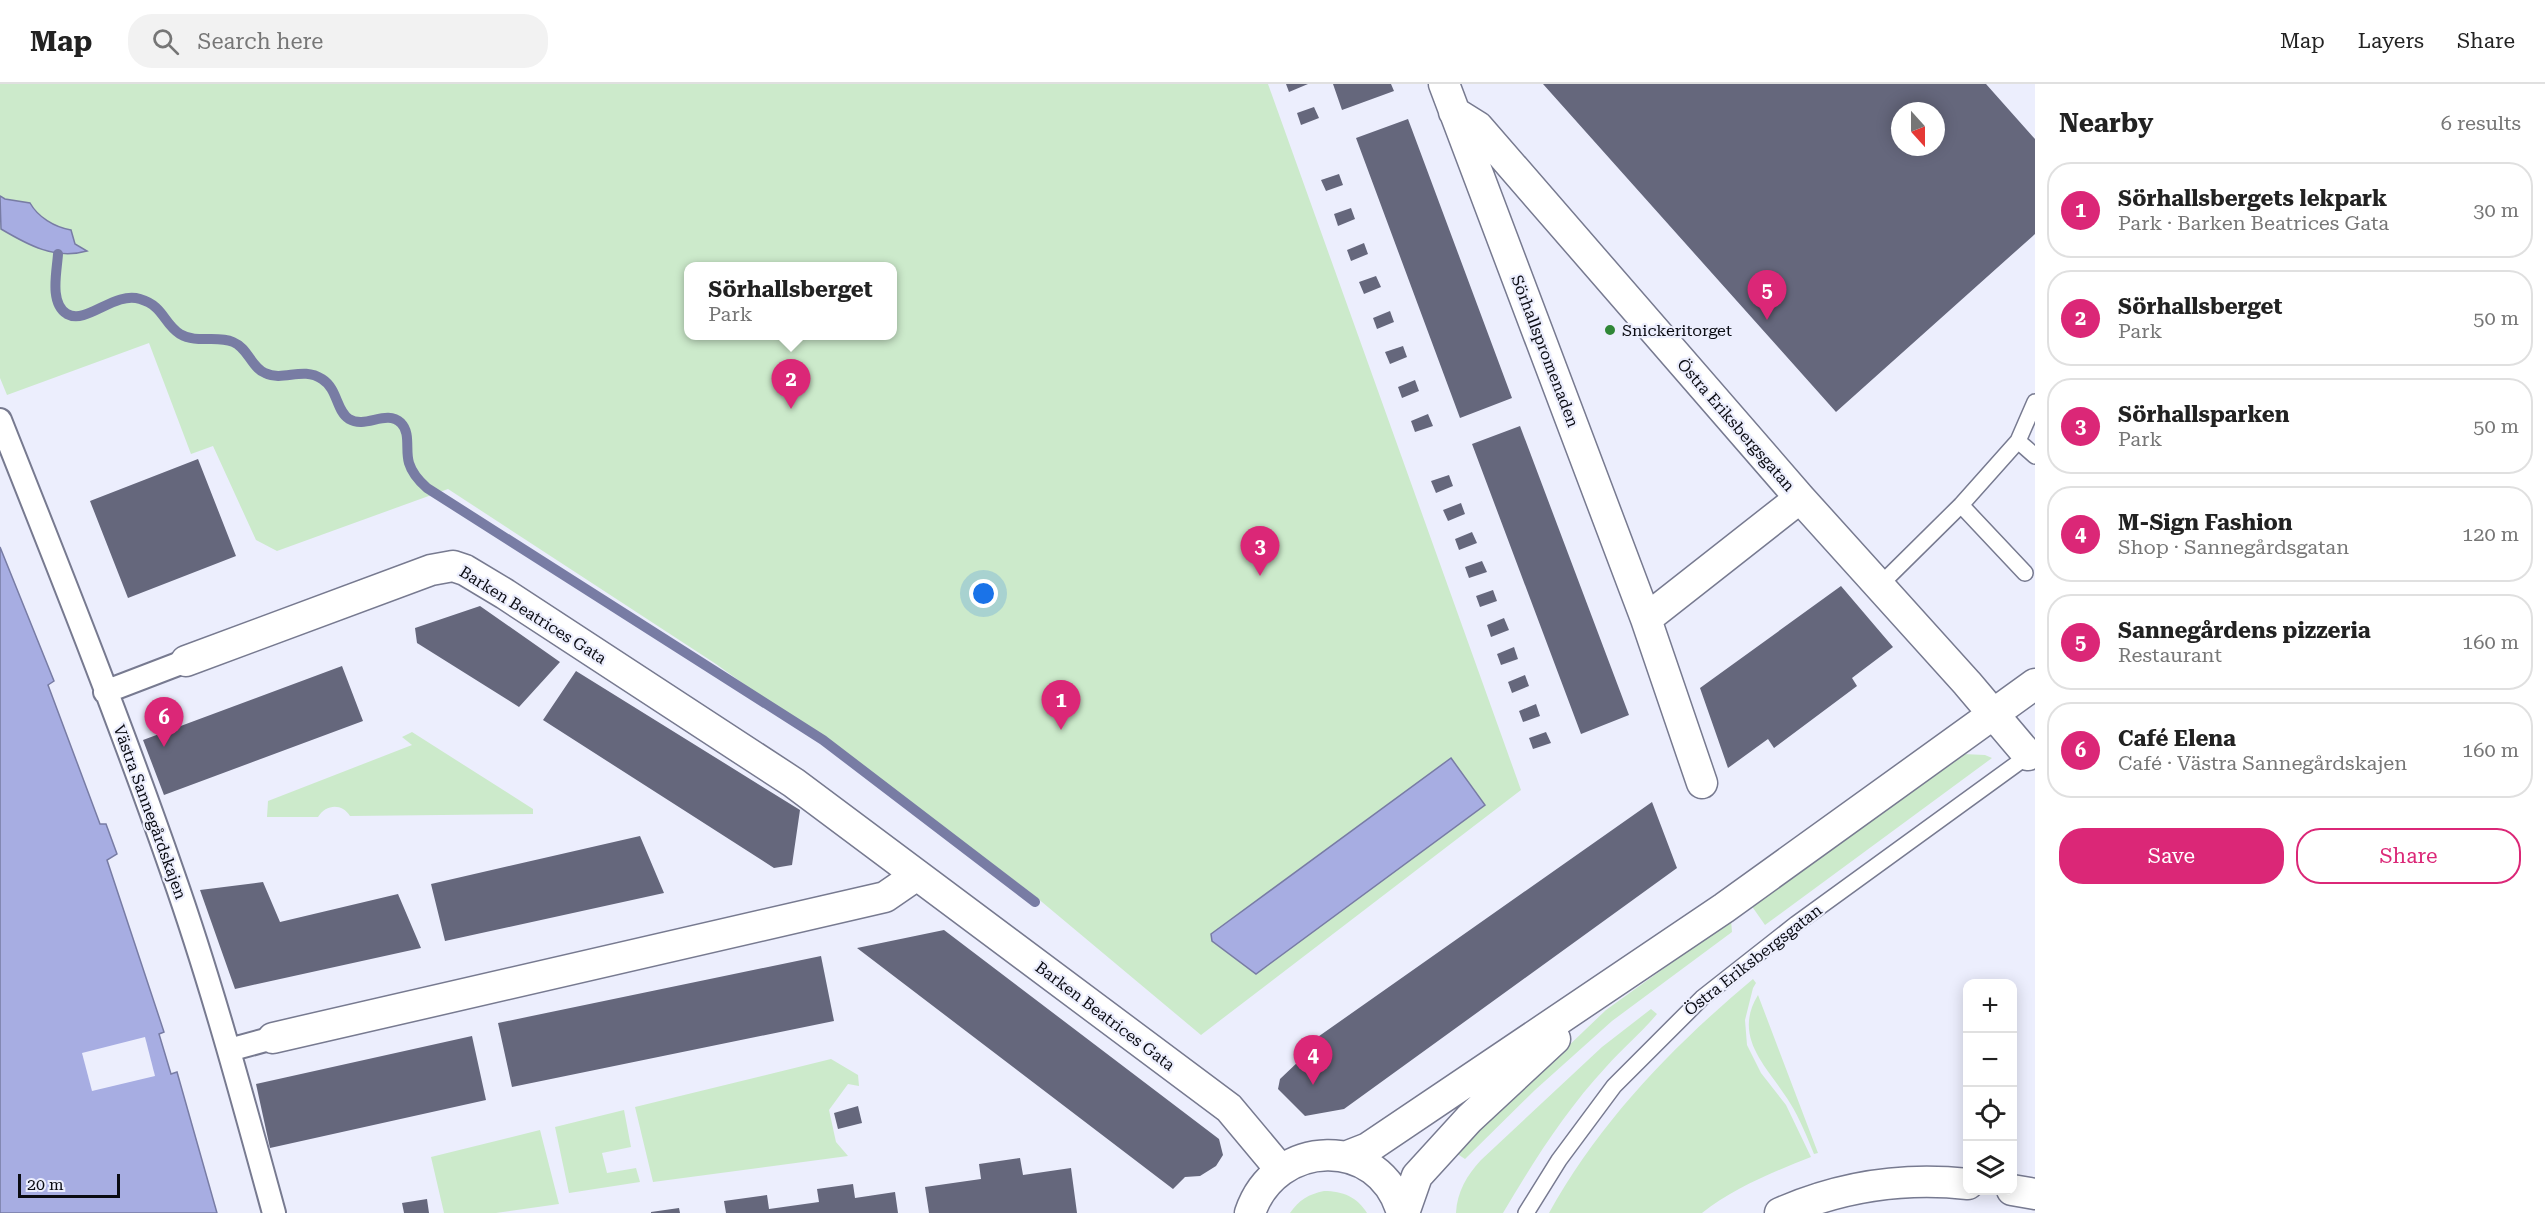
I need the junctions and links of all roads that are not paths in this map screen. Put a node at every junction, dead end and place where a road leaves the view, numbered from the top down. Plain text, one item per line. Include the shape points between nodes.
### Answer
1 (1444, 84) edge
2 (1454, 112) junction
3 (2035, 402) edge
4 (0, 420) edge
5 (2018, 441) junction
6 (2035, 456) edge
7 (1800, 498) junction
8 (1961, 506) junction
9 (2025, 573) dead end
10 (1879, 586) junction
11 (1646, 619) junction
12 (186, 661) joint
13 (2035, 684) edge
14 (105, 692) junction
15 (1993, 714) junction
16 (2032, 752) edge
17 (1702, 783) dead end
18 (917, 875) junction
19 (1658, 952) junction
20 (273, 1038) joint
21 (229, 1050) junction
22 (1345, 1157) junction
23 (1280, 1170) junction
24 (1963, 1184) edge
25 (2017, 1191) edge
26 (2035, 1194) edge
27 (274, 1213) edge
28 (1250, 1213) edge
29 (1403, 1213) edge
30 (1526, 1213) edge
31 (1780, 1213) edge

1 - 2 street, Sörhallspromenaden
2 - 7 street, Östra Eriksbergsgatan via 1478,127
2 - 11 street, Sörhallspromenaden
3 - 5 lane
4 - 14 street, Västra Sannegårdskajen
5 - 6 lane
5 - 8 lane
7 - 10 street, Östra Eriksbergsgatan
7 - 11 street
8 - 9 lane
8 - 10 lane
10 - 15 street, Östra Eriksbergsgatan
11 - 17 street, Sörhallspromenaden
12 - 14 street, Barken Beatrices Gata
12 - 18 street, Barken Beatrices Gata via 431,570 453,566 505,594 794,783
13 - 15 street
14 - 21 street, Västra Sannegårdskajen via 174,874
15 - 16 street, Östra Eriksbergsgatan
15 - 19 street
16 - 30 lane, Östra Eriksbergsgatan via 1755,955 1687,1012 1595,1110
18 - 20 street via 885,897
18 - 23 street, Barken Beatrices Gata via 1229,1108
19 - 22 street via 1368,1148
19 - 29 street via 1585,1010 1469,1119 1417,1176
20 - 21 street
21 - 27 street, Västra Sannegårdskajen
22 - 23 street via 1306,1157
22 - 29 street via 1378,1174
23 - 28 street via 1264,1185
24 - 31 street via 1905,1182 1860,1187 1810,1200
25 - 26 street

